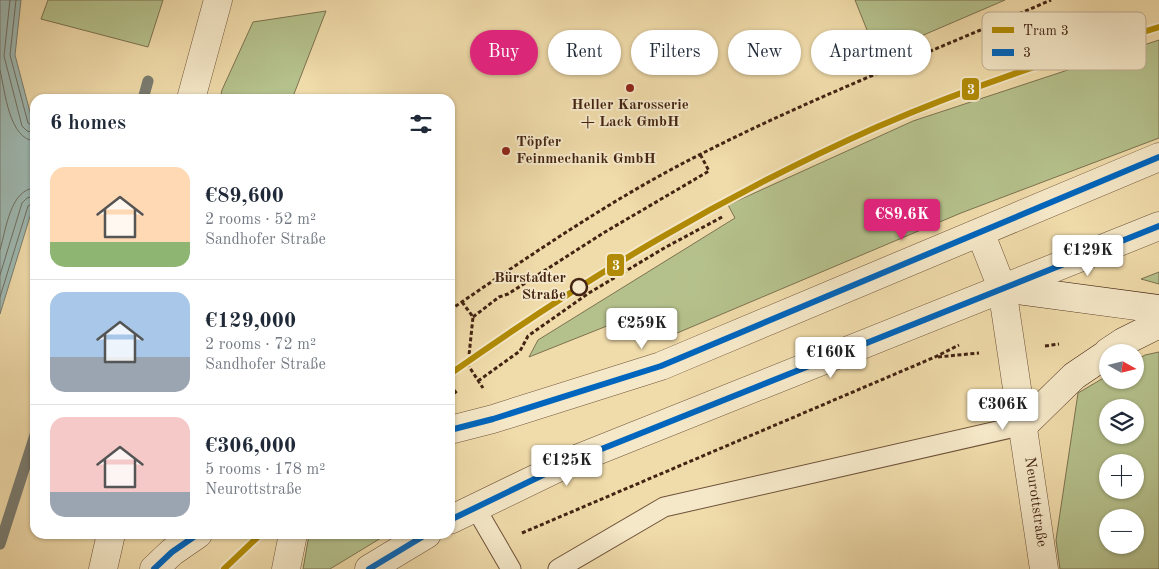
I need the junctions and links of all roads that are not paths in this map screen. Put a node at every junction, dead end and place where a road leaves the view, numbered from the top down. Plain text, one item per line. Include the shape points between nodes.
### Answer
1 (218, 0) edge
2 (192, 94) edge
3 (1159, 157) edge
4 (1159, 226) edge
5 (980, 232) junction
6 (1002, 288) junction
7 (1159, 309) edge
8 (1159, 324) edge
9 (1120, 344) edge
10 (1099, 359) edge
11 (1024, 425) junction
12 (455, 429) edge
13 (474, 507) junction
14 (455, 517) edge
15 (110, 539) edge
16 (191, 539) edge
17 (292, 539) edge
18 (419, 539) edge
19 (103, 569) edge
20 (154, 569) edge
21 (286, 569) edge
22 (370, 569) edge
23 (511, 569) edge
24 (558, 569) edge
25 (1044, 569) edge

1 - 2 street
3 - 5 street
4 - 6 street
5 - 6 street, Neurottstraße
5 - 12 street via 661,366
6 - 7 street
6 - 11 street, Neurottstraße
6 - 13 street via 574,460
8 - 9 street
10 - 11 street via 1074,376
11 - 24 lane via 664,507
11 - 25 street, Neurottstraße
13 - 14 street
13 - 23 lane
15 - 19 street
16 - 20 street
17 - 21 street
18 - 22 street

